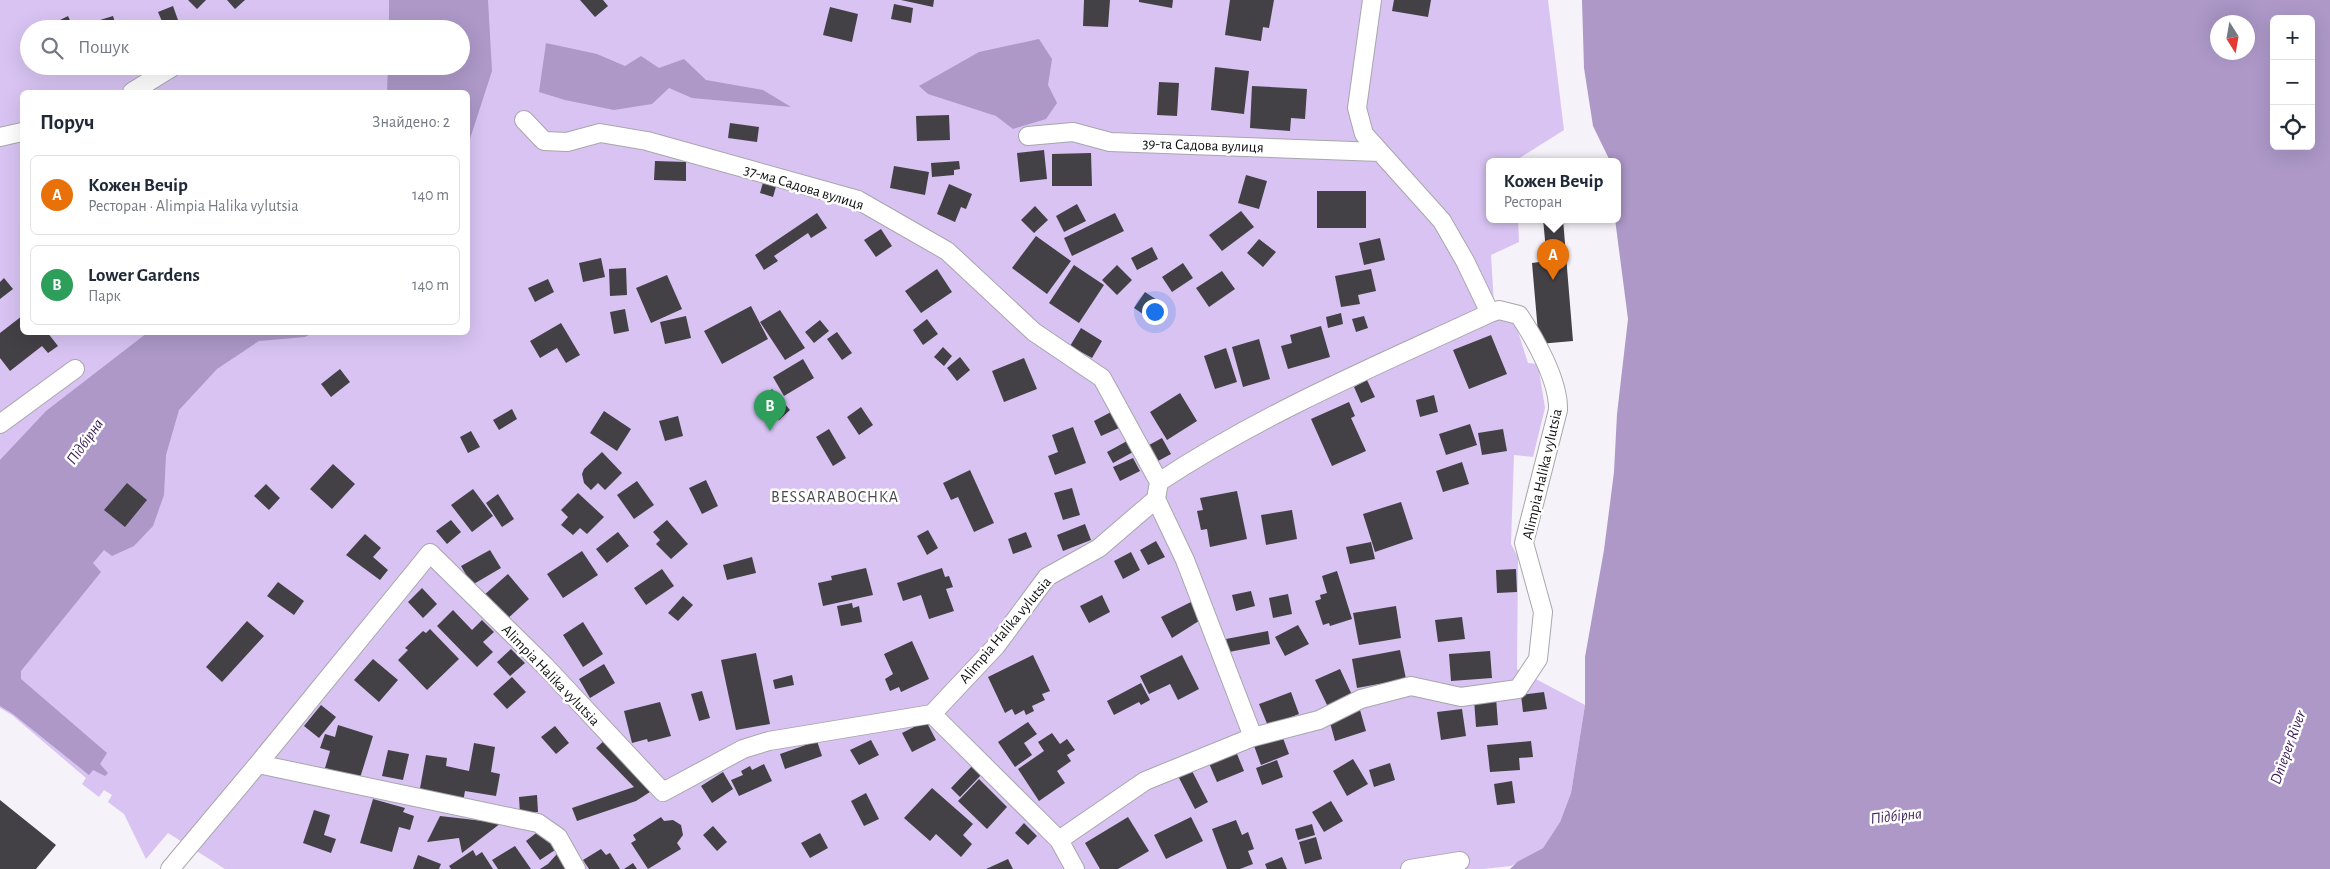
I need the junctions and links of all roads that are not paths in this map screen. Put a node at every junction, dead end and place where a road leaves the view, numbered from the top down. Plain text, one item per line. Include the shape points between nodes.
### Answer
1 (1372, 0) edge
2 (159, 75) edge
3 (135, 90) edge
4 (524, 120) dead end
5 (20, 132) edge
6 (1028, 136) dead end
7 (0, 137) edge
8 (1380, 152) junction
9 (1490, 313) junction
10 (74, 369) dead end
11 (0, 424) edge
12 (1159, 482) junction
13 (1156, 500) junction
14 (932, 714) junction
15 (1253, 737) junction
16 (258, 764) junction
17 (1059, 840) junction
18 (1460, 861) dead end
19 (170, 869) edge
20 (576, 869) edge
21 (1075, 869) edge
22 (1410, 869) edge

1 - 8 street via 1357,108 1364,134
2 - 3 street
4 - 12 street, 37-ма Садова вулиця via 544,140 566,142 600,133 646,141 858,200 947,251 1034,332 1102,378
5 - 7 street
6 - 8 street, 39-та Садова вулиця via 1073,132 1110,142
8 - 9 street via 1442,221
9 - 12 street, Alimpia Halika vylutsia via 1291,406 1206,451
9 - 15 street, Alimpia Halika vylutsia via 1499,310 1519,315 1559,396 1524,543 1544,612 1538,659 1518,689 1461,697 1411,686 1361,700 1318,720
10 - 11 street
12 - 13 street
13 - 14 street, Alimpia Halika vylutsia via 1099,548 1047,577 996,646
13 - 15 street via 1185,560
14 - 16 street, Alimpia Halika vylutsia via 769,741 743,749 663,792 545,666 430,553
14 - 17 street
15 - 17 street, Alimpia Halika vylutsia via 1145,781
16 - 19 street, Alimpia Halika vylutsia
16 - 20 street via 538,823 558,836
17 - 21 street
18 - 22 street

